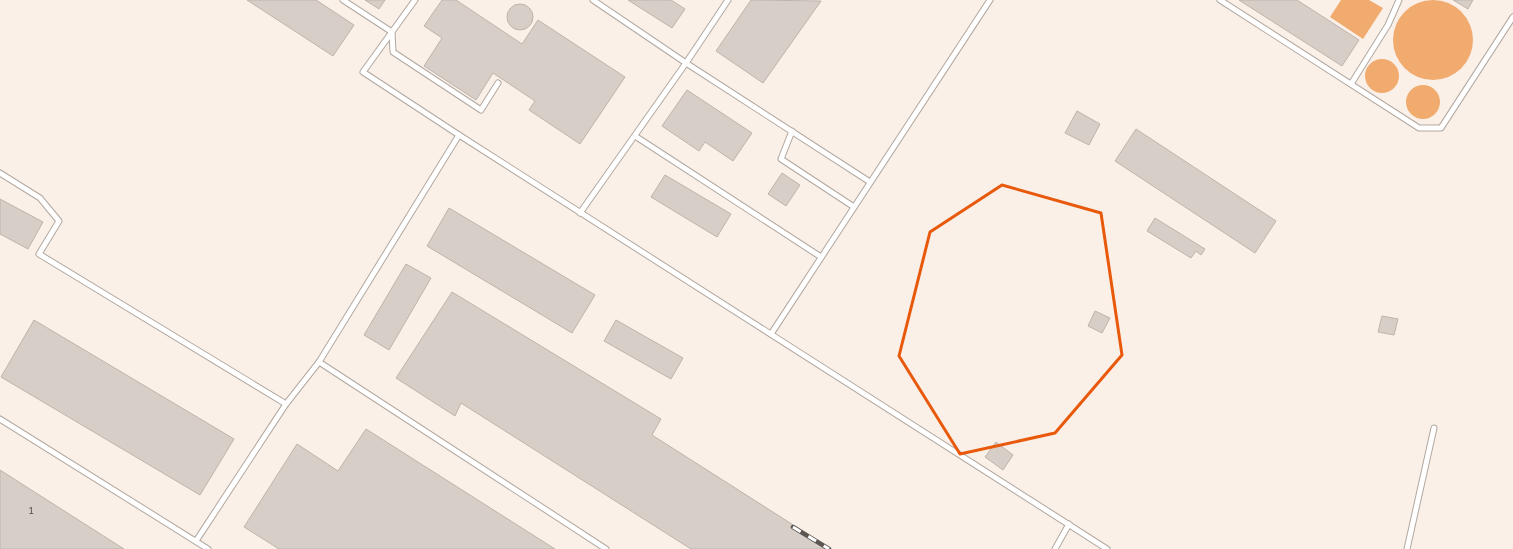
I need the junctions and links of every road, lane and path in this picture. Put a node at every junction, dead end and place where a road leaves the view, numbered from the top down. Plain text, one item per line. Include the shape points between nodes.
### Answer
1 (343, 0) edge
2 (415, 0) edge
3 (593, 0) edge
4 (728, 0) edge
5 (990, 0) edge
6 (1220, 0) edge
7 (1399, 0) edge
8 (1513, 17) edge
9 (392, 32) junction
10 (686, 63) junction
11 (498, 83) dead end
12 (1351, 84) junction
13 (792, 131) junction
14 (459, 135) junction
15 (635, 136) junction
16 (0, 173) edge
17 (870, 182) junction
18 (854, 207) junction
19 (580, 213) junction
20 (821, 257) junction
21 (771, 334) junction
22 (319, 362) junction
23 (286, 404) junction
24 (0, 419) edge
25 (1434, 428) dead end
26 (1069, 524) junction
27 (196, 542) junction
28 (208, 549) edge
29 (606, 549) edge
30 (1055, 549) edge
31 (1107, 549) edge
32 (1407, 549) edge

1 - 9 lane
2 - 9 lane
3 - 10 lane
4 - 10 lane
5 - 17 lane
6 - 12 lane
7 - 12 lane via 1388,26
8 - 12 lane via 1441,128 1419,128
9 - 11 lane via 393,52 481,110
9 - 14 lane via 364,72
10 - 13 lane
10 - 15 lane
13 - 17 lane
13 - 18 lane via 780,159
14 - 19 lane
14 - 22 lane
15 - 19 lane
15 - 20 lane
16 - 23 lane via 40,198 59,221 39,254
17 - 18 lane
18 - 20 lane
19 - 21 lane
20 - 21 lane
21 - 26 lane
22 - 23 lane
22 - 29 lane
23 - 27 lane
24 - 27 lane
25 - 32 lane
26 - 30 lane
26 - 31 lane
27 - 28 lane

